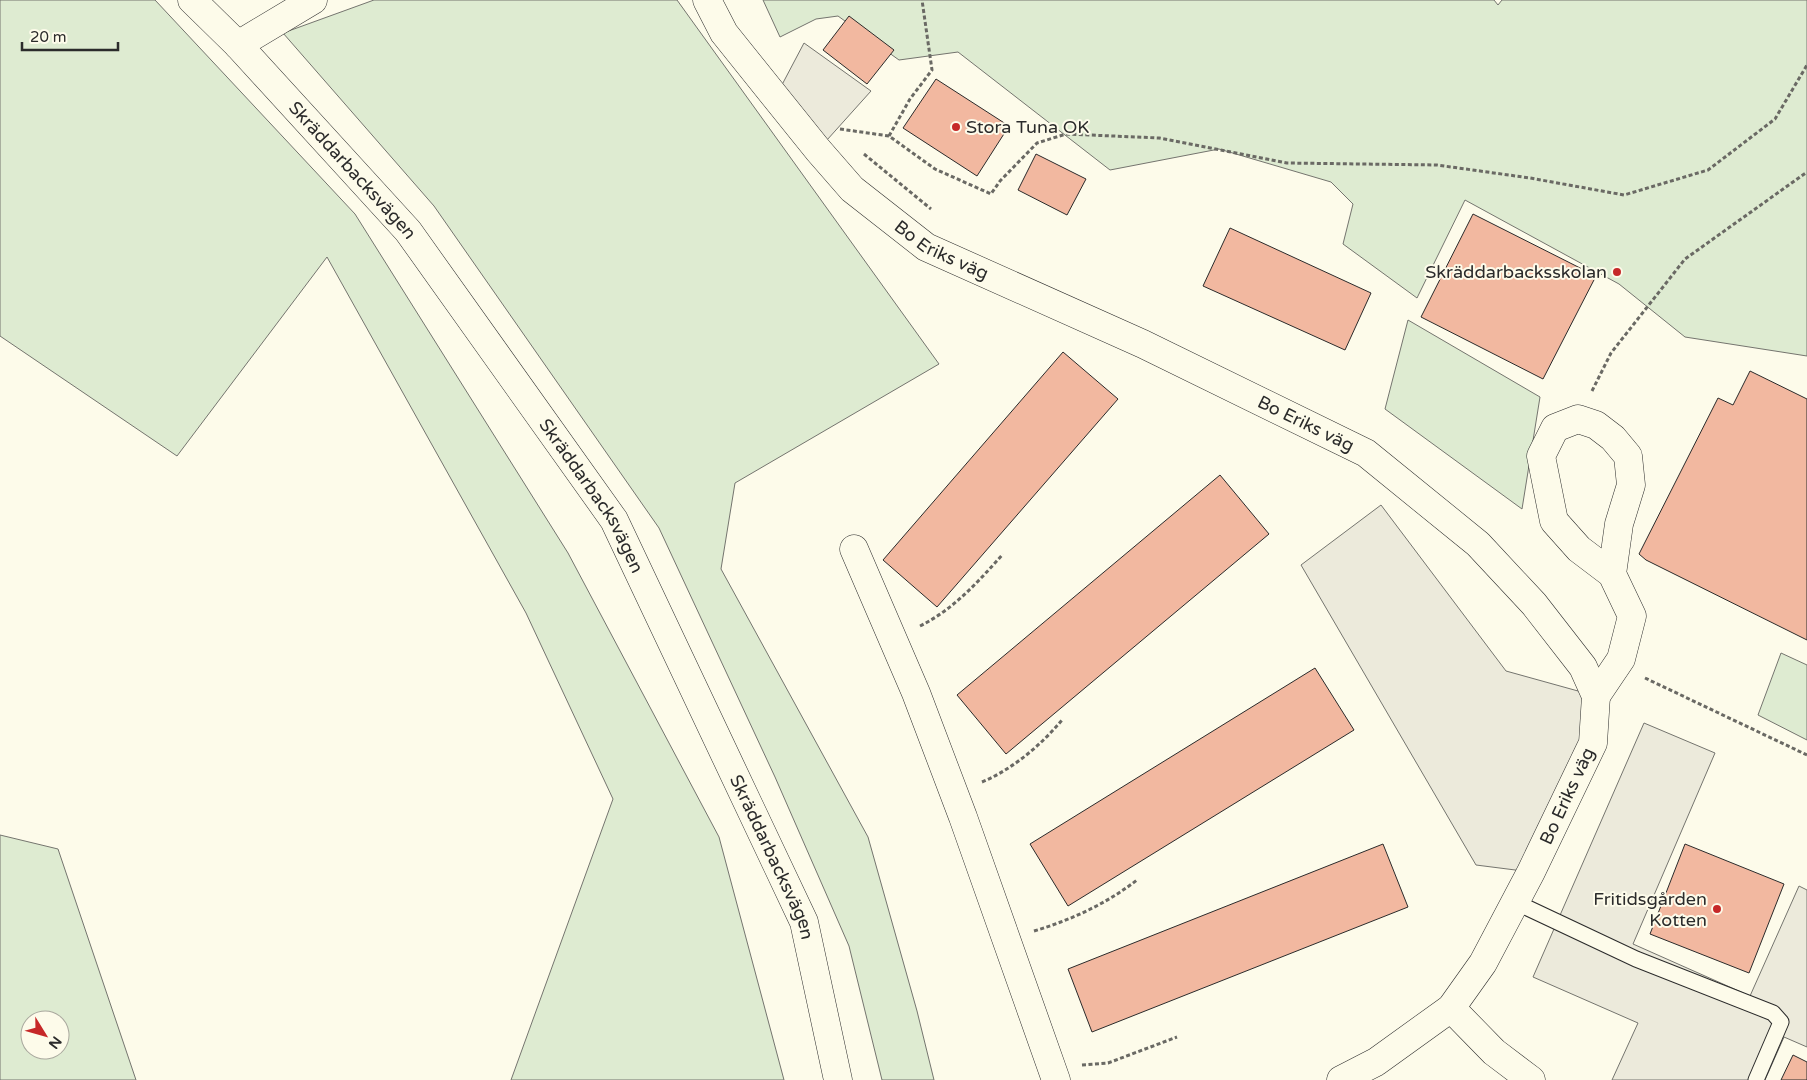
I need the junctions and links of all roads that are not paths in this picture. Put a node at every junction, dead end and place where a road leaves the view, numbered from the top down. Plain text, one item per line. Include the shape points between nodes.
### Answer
1 (192, 0) edge
2 (313, 0) edge
3 (707, 0) edge
4 (238, 46) junction
5 (854, 549) dead end
6 (1612, 574) junction
7 (1596, 696) junction
8 (1515, 902) junction
9 (1451, 1008) junction
10 (1054, 1074) edge
11 (838, 1080) edge
12 (1341, 1080) edge
13 (1531, 1080) edge
14 (1756, 1080) edge

1 - 4 street, Skräddarbacksvägen
2 - 4 street
3 - 7 street, Bo Eriks väg via 724,33 852,189 926,247 1143,344 1366,453 1484,551 1534,604 1584,667
4 - 11 street, Skräddarbacksvägen via 408,231 614,520 804,922
5 - 10 street via 916,693
6 - 6 street via 1578,549 1554,521 1541,456 1555,428 1578,419 1602,429 1628,456 1631,485 1619,524
6 - 7 street via 1632,616 1621,659
7 - 8 street, Bo Eriks väg via 1593,743
8 - 9 street, Bo Eriks väg via 1483,963
8 - 14 lane via 1636,959 1773,1014 1781,1022
9 - 12 street, Bo Eriks väg via 1376,1062
9 - 13 street via 1494,1052

